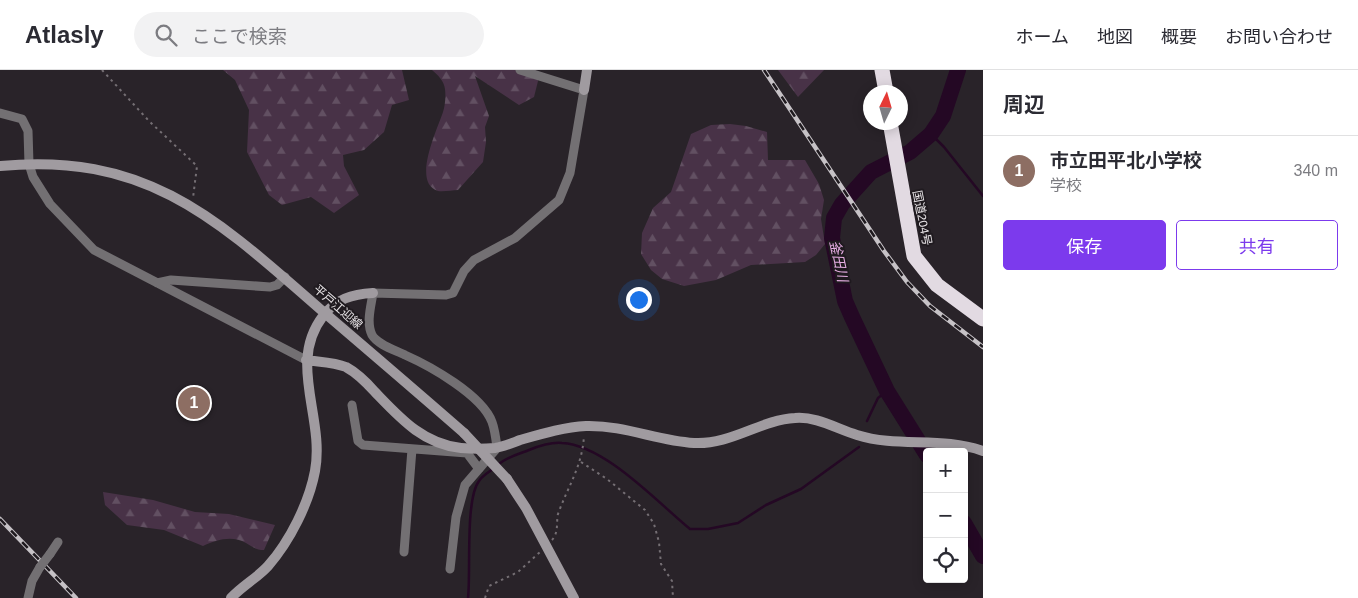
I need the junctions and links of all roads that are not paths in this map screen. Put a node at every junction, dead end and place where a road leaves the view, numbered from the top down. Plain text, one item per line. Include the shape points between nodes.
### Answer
1 (520, 70) edge
2 (587, 70) edge
3 (882, 70) edge
4 (885, 85) edge
5 (584, 90) junction
6 (0, 113) edge
7 (891, 130) edge
8 (29, 164) junction
9 (0, 166) edge
10 (285, 278) junction
11 (157, 283) junction
12 (373, 293) junction
13 (326, 313) junction
14 (983, 319) edge
15 (306, 360) junction
16 (352, 405) dead end
17 (497, 448) junction
18 (412, 449) junction
19 (983, 451) edge
20 (479, 469) junction
21 (58, 542) dead end
22 (404, 552) dead end
23 (450, 569) dead end
24 (28, 598) edge
25 (231, 598) edge
26 (574, 598) edge

1 - 5 street
2 - 5 street
3 - 4 highway
5 - 12 street via 570,173 559,200 548,212 516,238 474,260 464,271 453,293
6 - 8 street via 22,119 28,131
7 - 14 highway, 国道204号 via 914,256 937,285
8 - 9 street, 平戸江迎線
8 - 10 street, 平戸江迎線 via 66,164 129,177 191,205
8 - 11 street via 33,177 50,204 94,250
10 - 11 street via 270,287 171,280
10 - 13 street, 平戸江迎線
11 - 15 street
12 - 13 street via 346,297
12 - 17 street via 369,322 372,335 380,343 421,362 477,402 492,421
13 - 15 street via 309,340
13 - 26 street, 平戸江迎線, bridge via 464,433 506,479 526,508
15 - 17 street via 348,368 416,433 458,447
15 - 25 street via 306,382 317,433 315,471 309,492 280,551 267,567
16 - 18 street via 358,441 363,445
17 - 19 street via 585,426 618,428 679,441 712,442 732,438 768,423 798,417 871,439 960,444
17 - 20 street
18 - 20 street via 467,453
18 - 22 street
20 - 23 street via 465,485 456,517
21 - 24 street, bridge via 32,581

